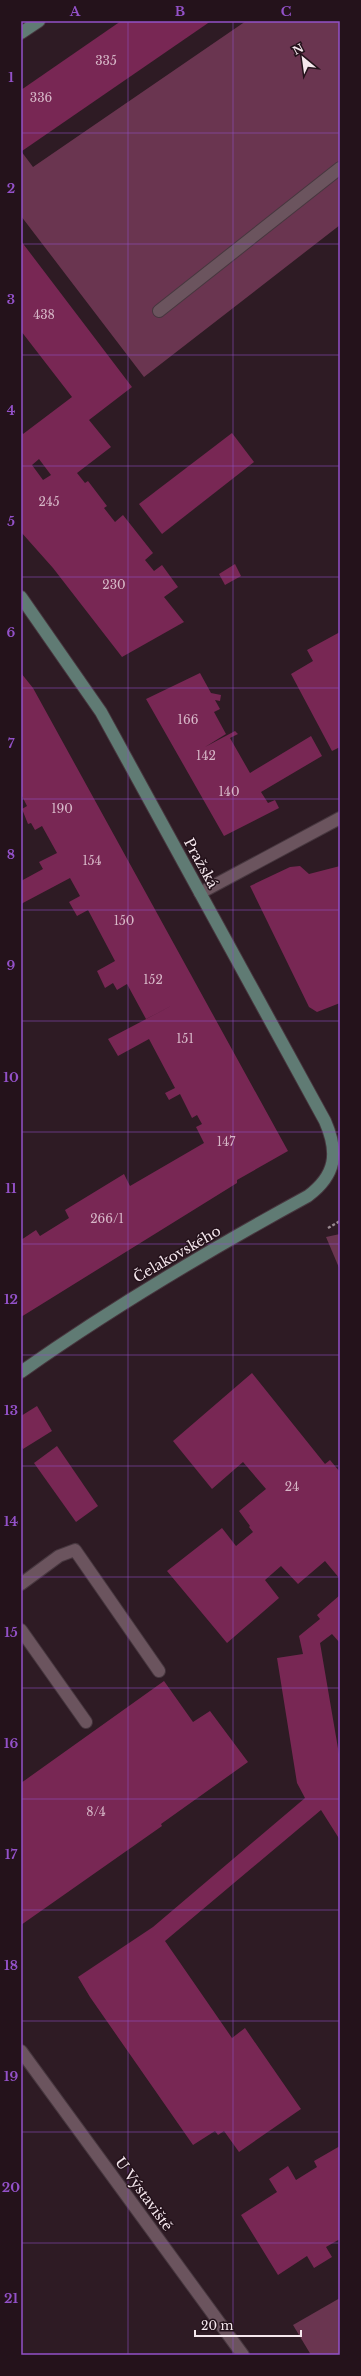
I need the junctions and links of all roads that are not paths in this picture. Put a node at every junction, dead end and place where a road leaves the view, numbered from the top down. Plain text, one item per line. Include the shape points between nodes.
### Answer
1 (39, 21) edge
2 (21, 33) edge
3 (340, 168) edge
4 (158, 311) dead end
5 (21, 597) edge
6 (340, 818) edge
7 (200, 893) junction
8 (337, 1153) edge
9 (21, 1372) edge
10 (21, 1584) edge
11 (21, 1630) edge
12 (159, 1671) dead end
13 (86, 1722) dead end
14 (21, 2051) edge
15 (243, 2355) edge

1 - 2 main road
3 - 4 street
5 - 7 main road, Pražská via 101,712
6 - 7 street
7 - 8 main road, Pražská via 325,1121
8 - 9 main road, Čelakovského via 331,1171 308,1196 148,1288
10 - 12 street via 59,1556 75,1550
11 - 13 street
14 - 15 street, U Výstaviště

